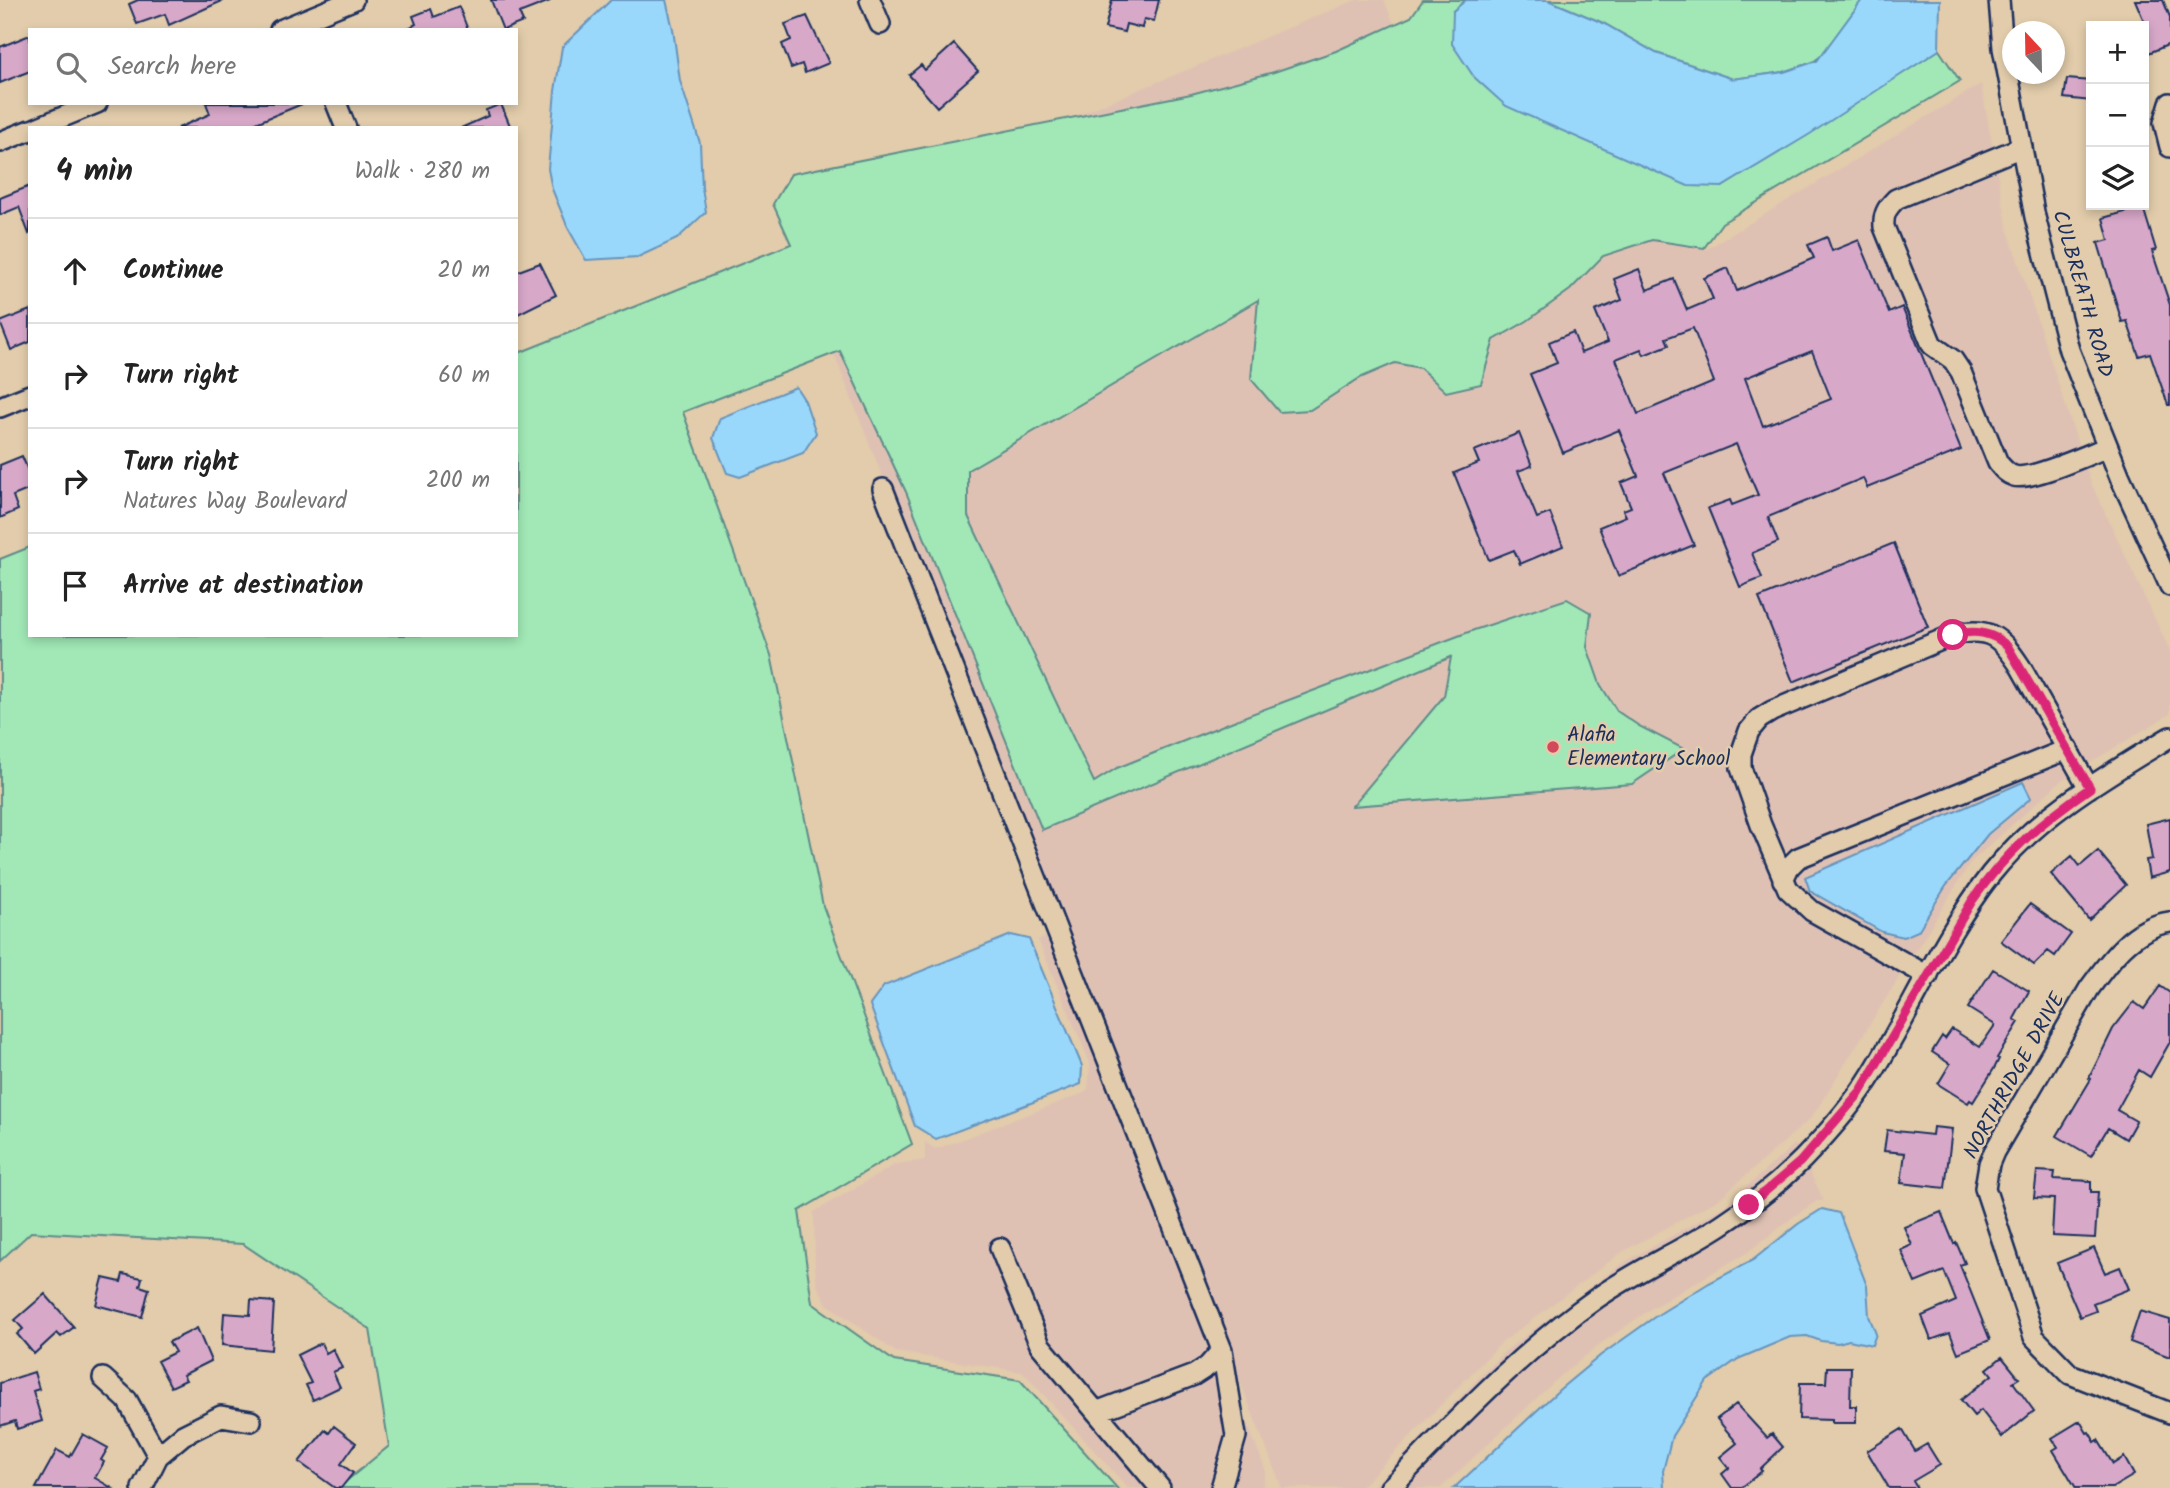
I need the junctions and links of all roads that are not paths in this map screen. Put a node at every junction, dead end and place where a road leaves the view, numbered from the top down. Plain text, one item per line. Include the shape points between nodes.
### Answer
1 (353, 0) edge
2 (870, 0) edge
3 (1999, 0) edge
4 (880, 24) dead end
5 (304, 25) edge
6 (2170, 103) edge
7 (92, 105) edge
8 (337, 105) edge
9 (41, 126) edge
10 (345, 126) edge
11 (28, 131) edge
12 (0, 142) edge
13 (2022, 147) junction
14 (2170, 147) edge
15 (28, 396) edge
16 (0, 407) edge
17 (2108, 447) junction
18 (883, 489) dead end
19 (2170, 586) edge
20 (2170, 737) edge
21 (2068, 749) junction
22 (2090, 788) junction
23 (1783, 880) junction
24 (2170, 922) edge
25 (1928, 976) junction
26 (1000, 1248) dead end
27 (1222, 1350) junction
28 (103, 1378) dead end
29 (1096, 1412) junction
30 (2170, 1413) edge
31 (251, 1421) dead end
32 (158, 1456) junction
33 (142, 1488) edge
34 (1160, 1488) edge
35 (1221, 1488) edge
36 (1390, 1488) edge

1 - 5 street
2 - 4 street
3 - 13 street, CULBREATH ROAD
6 - 14 street via 2164,123
7 - 9 street
8 - 10 street
11 - 12 street
13 - 17 street, CULBREATH ROAD via 2069,350
13 - 17 street via 1896,199 1883,218 1884,227 1932,345 1961,372 2005,472 2031,476
15 - 16 street
17 - 19 street, CULBREATH ROAD
18 - 27 street
20 - 22 street
21 - 22 street
21 - 23 street via 1798,858
21 - 23 street via 2008,647 1980,632 1953,635 1772,710 1749,731 1741,768
22 - 25 street via 2038,826 2003,860 1972,901
23 - 25 street via 1794,897 1812,911
24 - 30 street, NORTHRIDGE DRIVE via 2131,940 2089,989 1994,1152 1984,1188 2034,1337 2070,1374
25 - 36 street via 1859,1094 1777,1184 1720,1226 1625,1279 1543,1339
26 - 29 street via 1040,1345
27 - 29 street via 1194,1376
27 - 35 street via 1236,1436
28 - 32 street via 127,1400
29 - 34 street
31 - 32 street via 221,1416 183,1435
32 - 33 street

